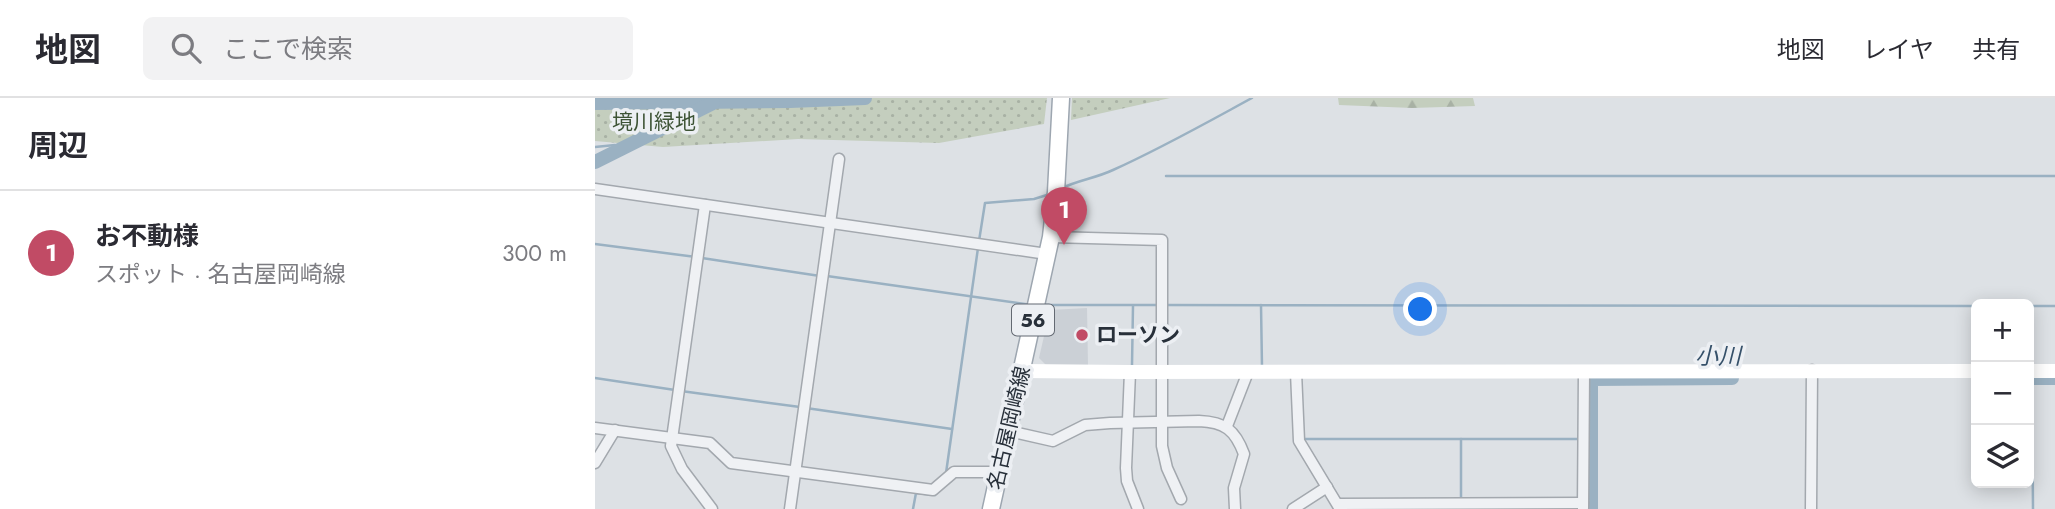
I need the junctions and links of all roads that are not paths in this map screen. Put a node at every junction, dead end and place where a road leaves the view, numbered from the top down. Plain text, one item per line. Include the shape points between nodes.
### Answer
1 (1061, 98) edge
2 (839, 159) dead end
3 (595, 189) edge
4 (705, 205) junction
5 (832, 222) junction
6 (1051, 237) junction
7 (1047, 254) junction
8 (1022, 370) junction
9 (1812, 370) junction
10 (1971, 371) edge
11 (2034, 371) edge
12 (2055, 371) edge
13 (1130, 372) junction
14 (1162, 372) junction
15 (1248, 372) junction
16 (1296, 372) junction
17 (1584, 372) junction
18 (1129, 422) junction
19 (1161, 422) junction
20 (1227, 426) junction
21 (595, 428) edge
22 (615, 430) junction
23 (1009, 432) junction
24 (672, 438) junction
25 (595, 463) edge
26 (796, 471) junction
27 (999, 472) junction
28 (1327, 487) junction
29 (1181, 499) dead end
30 (1583, 506) edge
31 (1339, 507) edge
32 (712, 509) edge
33 (790, 509) edge
34 (991, 509) edge
35 (1138, 509) edge
36 (1235, 509) edge
37 (1293, 509) edge
38 (1811, 509) edge

1 - 6 main road, 名古屋岡崎線 / 56
2 - 5 street
3 - 4 street
4 - 5 street
4 - 24 street
5 - 7 street
5 - 26 street
6 - 7 main road, 名古屋岡崎線 / 56
6 - 14 street via 1162,240
7 - 8 main road, 名古屋岡崎線 / 56
8 - 13 street
8 - 23 main road, 名古屋岡崎線 / 56
9 - 10 street
9 - 17 street
9 - 38 street
11 - 12 street
13 - 14 street
13 - 18 street
14 - 15 street
14 - 19 street
15 - 16 street
15 - 20 street
16 - 17 street
16 - 28 street via 1299,441
17 - 30 street
18 - 19 street
18 - 23 street via 1085,425 1053,441
18 - 35 street via 1127,481
19 - 20 street via 1214,421
19 - 29 street via 1163,452
20 - 36 street via 1244,454 1234,488
21 - 22 street
22 - 24 street
22 - 25 street
23 - 27 main road, 名古屋岡崎線 / 56
24 - 26 street via 710,443 731,463
24 - 32 street via 682,469
26 - 27 street via 933,490 954,472
26 - 33 street
27 - 34 main road, 名古屋岡崎線 / 56
28 - 31 street
28 - 37 street
30 - 31 street

